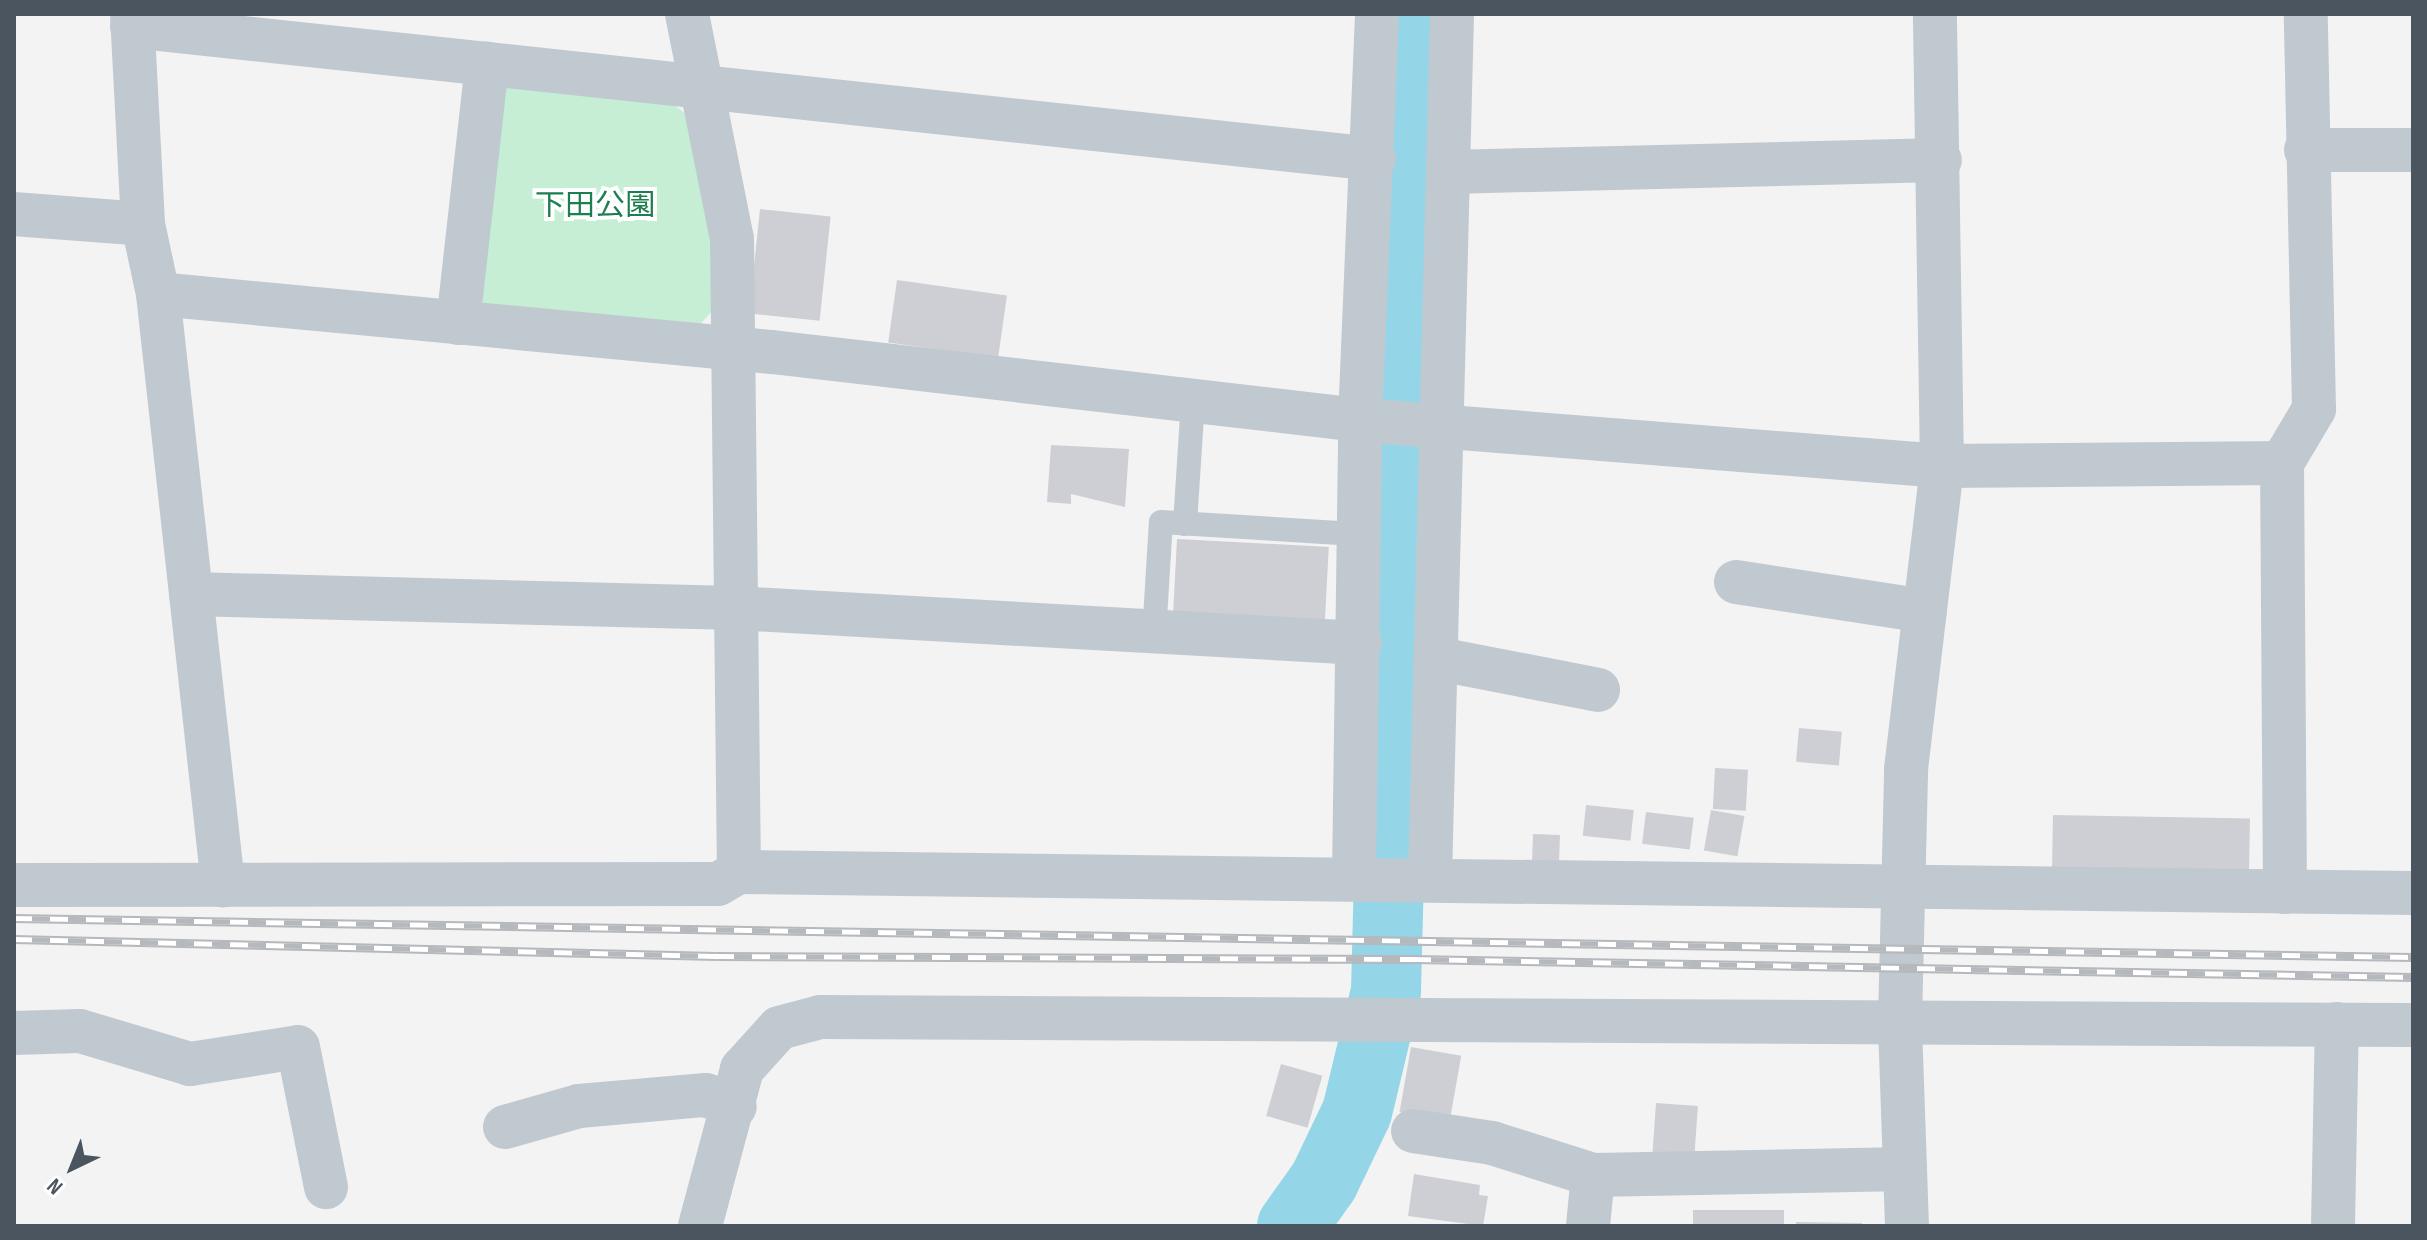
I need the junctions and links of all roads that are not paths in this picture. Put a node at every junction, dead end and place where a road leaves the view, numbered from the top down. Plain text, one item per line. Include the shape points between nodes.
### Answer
1 (687, 14) edge
2 (1377, 14) edge
3 (1452, 14) edge
4 (1935, 14) edge
5 (2306, 14) edge
6 (132, 20) edge
7 (487, 64) junction
8 (699, 86) junction
9 (2306, 150) junction
10 (2413, 150) edge
11 (1374, 159) junction
12 (1940, 160) junction
13 (1449, 172) junction
14 (14, 214) edge
15 (143, 224) junction
16 (158, 294) junction
17 (458, 323) junction
18 (732, 348) junction
19 (1193, 400) junction
20 (1360, 420) junction
21 (1444, 426) junction
22 (2282, 463) junction
23 (1942, 466) junction
24 (1185, 524) junction
25 (1360, 534) junction
26 (1736, 582) dead end
27 (191, 594) junction
28 (734, 608) junction
29 (1925, 611) junction
30 (1154, 635) junction
31 (1360, 643) junction
32 (1439, 659) junction
33 (1598, 690) dead end
34 (739, 872) junction
35 (1354, 876) junction
36 (1430, 878) junction
37 (14, 885) edge
38 (223, 885) junction
39 (1903, 891) junction
40 (2285, 892) junction
41 (2413, 893) edge
42 (1900, 1021) junction
43 (2337, 1024) junction
44 (2413, 1025) edge
45 (14, 1033) edge
46 (735, 1107) junction
47 (505, 1127) dead end
48 (1413, 1131) dead end
49 (1905, 1169) junction
50 (1593, 1175) junction
51 (326, 1187) dead end
52 (700, 1226) edge
53 (1588, 1226) edge
54 (1907, 1226) edge
55 (2333, 1226) edge

1 - 8 street
2 - 11 street
3 - 13 street
4 - 12 street
5 - 9 street
6 - 7 street
6 - 15 street
7 - 8 street
7 - 17 street
8 - 11 street
8 - 18 street via 732,239
9 - 10 street
9 - 22 street via 2314,409
11 - 20 street
12 - 13 street
12 - 23 street
13 - 21 street
14 - 15 street
15 - 16 street
16 - 17 street
16 - 27 street
17 - 18 street
18 - 19 street
18 - 28 street
19 - 20 street
19 - 24 lane
20 - 21 street
20 - 25 street
21 - 23 street
21 - 32 street
22 - 23 street
22 - 40 street
23 - 29 street
24 - 25 lane
24 - 30 lane via 1161,522
25 - 31 street
26 - 29 street
27 - 28 street
27 - 38 street
28 - 30 street
28 - 34 street
29 - 39 street via 1906,769
30 - 31 street
31 - 35 street
32 - 33 street
32 - 36 street
34 - 35 street
34 - 38 street via 718,884
35 - 36 street
36 - 39 street
37 - 38 street
39 - 40 street
39 - 42 street
40 - 41 street
42 - 43 street
42 - 46 street via 820,1017 779,1028 742,1069
42 - 49 street
43 - 44 street
43 - 55 street
45 - 51 street via 80,1031 190,1064 298,1047
46 - 47 street via 690,1097 579,1106
46 - 52 street
48 - 50 street via 1492,1143
49 - 50 street
49 - 54 street
50 - 53 street

